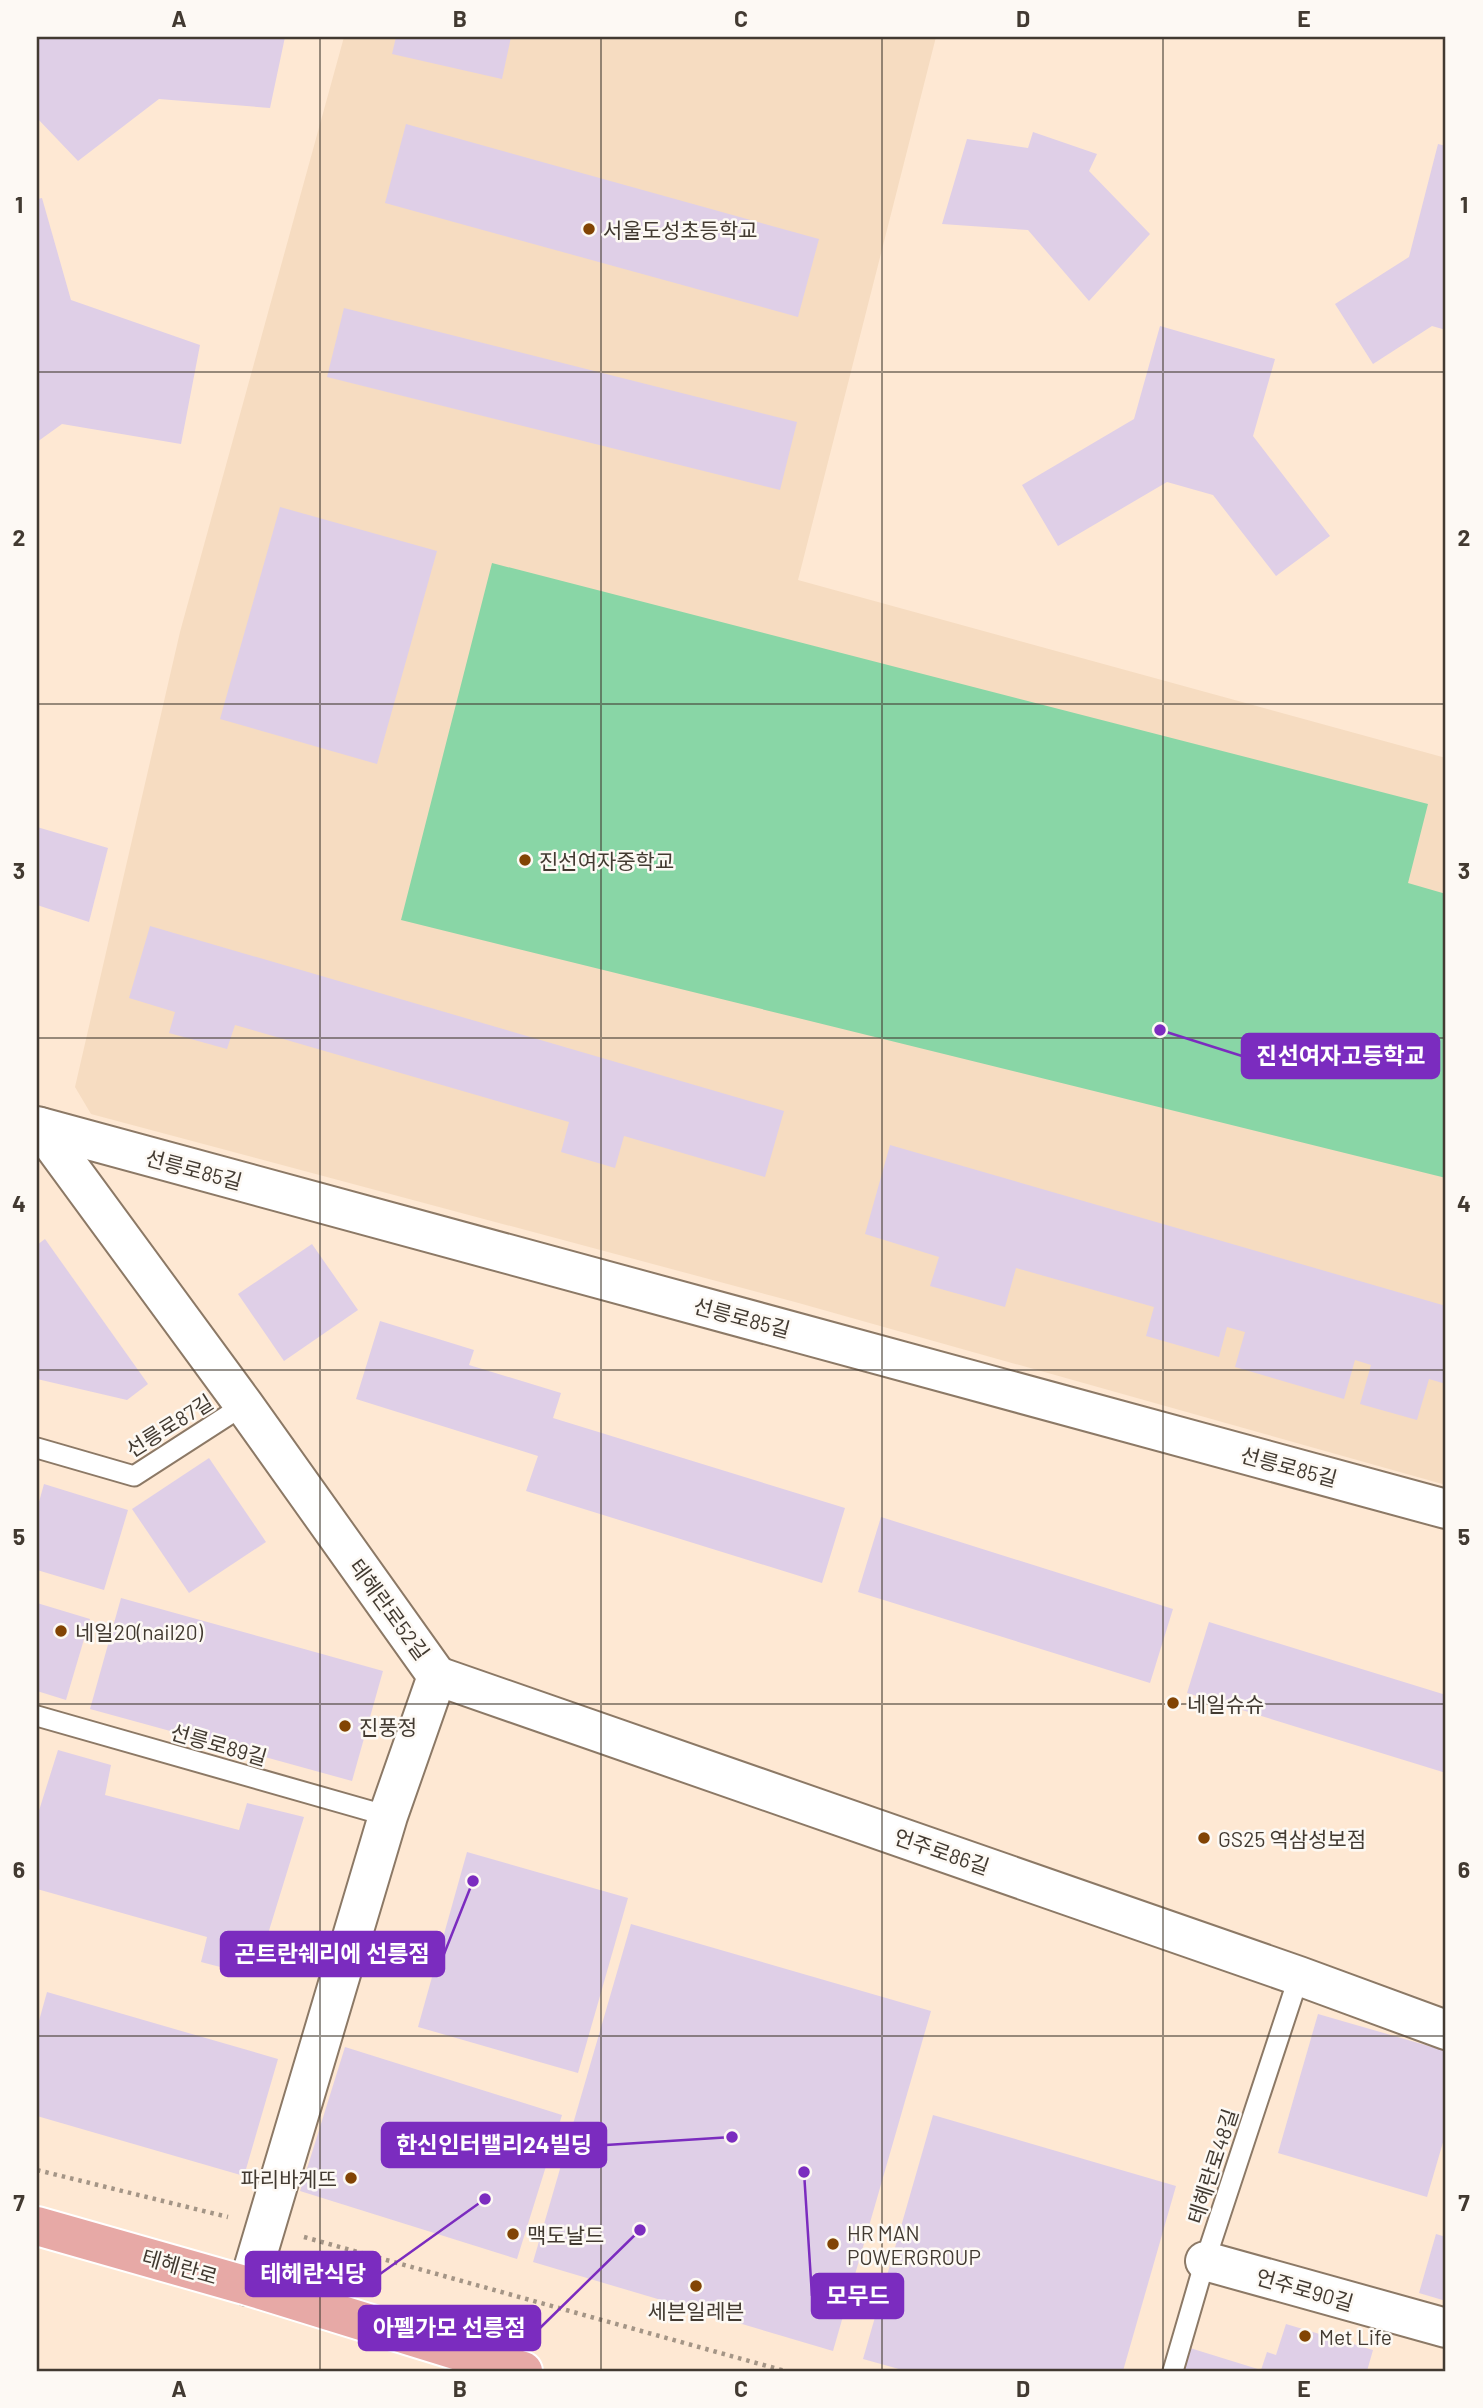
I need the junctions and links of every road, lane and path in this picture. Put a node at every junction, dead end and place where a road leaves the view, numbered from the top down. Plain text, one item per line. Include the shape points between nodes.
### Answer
1 (38, 1127) edge
2 (244, 1405) junction
3 (37, 1448) edge
4 (1446, 1509) edge
5 (437, 1675) junction
6 (37, 1716) edge
7 (388, 1816) junction
8 (1298, 1976) junction
9 (1446, 2030) edge
10 (37, 2170) edge
11 (37, 2226) edge
12 (266, 2226) junction
13 (1205, 2261) junction
14 (248, 2286) junction
15 (1446, 2328) edge
16 (523, 2371) edge
17 (785, 2371) edge
18 (1173, 2371) edge

1 - 2 street, 테헤란로52길
1 - 4 street, 선릉로85길
2 - 3 lane, 선릉로87길 via 134,1476
2 - 5 street, 테헤란로52길
5 - 7 street, 테헤란로52길
5 - 8 street, 언주로86길
6 - 7 lane, 선릉로89길
7 - 12 street, 테헤란로52길
8 - 9 street, 언주로86길
8 - 13 lane, 테헤란로48길
10 - 12 path
11 - 14 main road, 테헤란로
12 - 14 street, 테헤란로52길
12 - 17 path
13 - 15 street, 언주로90길
13 - 18 lane, 테헤란로48길
14 - 16 main road, 테헤란로

